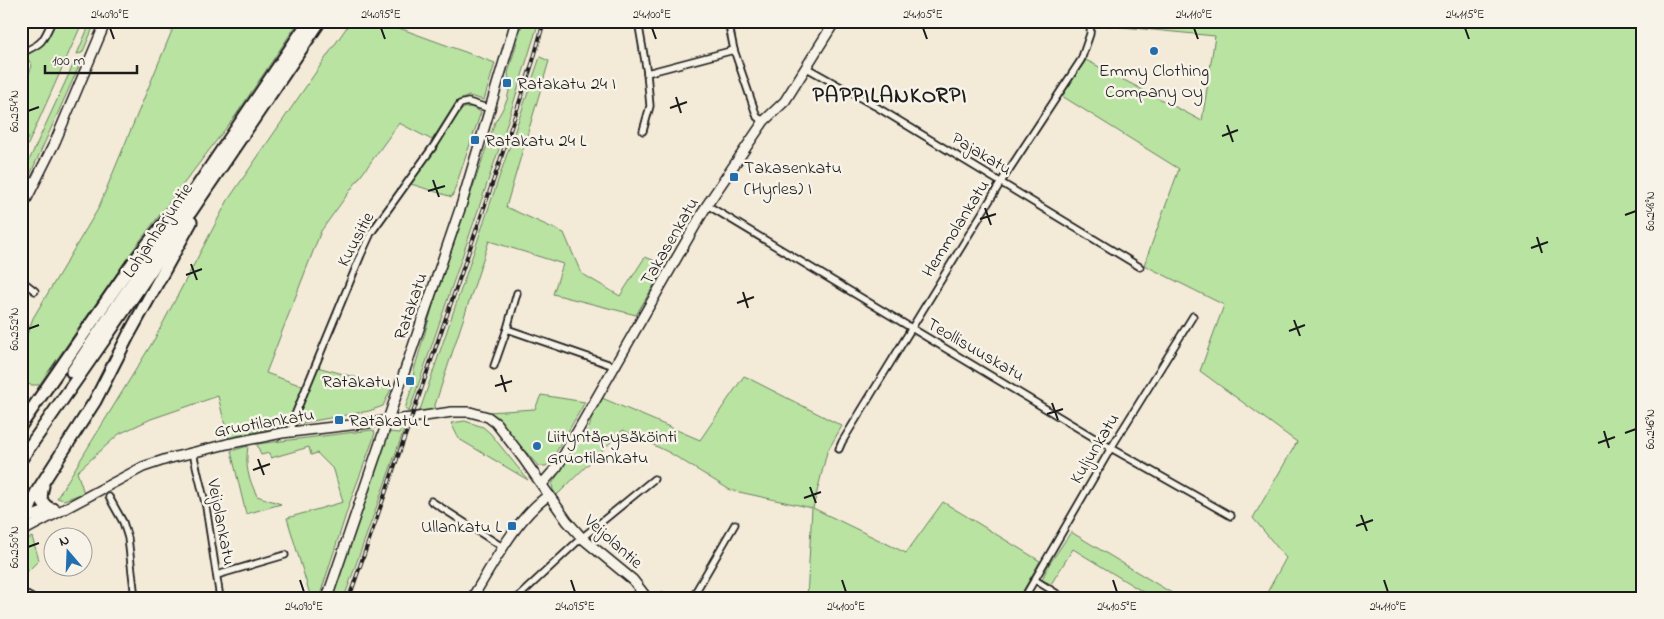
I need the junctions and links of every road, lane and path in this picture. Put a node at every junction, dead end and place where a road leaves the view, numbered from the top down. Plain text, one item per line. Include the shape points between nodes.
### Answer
1 (52, 21) edge
2 (106, 21) edge
3 (309, 21) edge
4 (320, 21) edge
5 (516, 21) edge
6 (638, 21) edge
7 (728, 21) edge
8 (835, 21) edge
9 (1091, 21) edge
10 (734, 50) junction
11 (21, 53) edge
12 (807, 68) junction
13 (647, 73) junction
14 (491, 109) junction
15 (764, 121) junction
16 (643, 131) dead end
17 (214, 169) junction
18 (1002, 182) junction
19 (707, 205) junction
20 (21, 210) edge
21 (1140, 267) dead end
22 (21, 280) edge
23 (35, 292) dead end
24 (517, 293) dead end
25 (1193, 316) dead end
26 (911, 328) junction
27 (507, 330) junction
28 (494, 366) dead end
29 (614, 366) junction
30 (388, 420) junction
31 (21, 425) edge
32 (292, 432) junction
33 (21, 446) edge
34 (1111, 448) junction
35 (839, 449) dead end
36 (193, 453) junction
37 (21, 458) edge
38 (46, 478) junction
39 (654, 479) dead end
40 (542, 484) junction
41 (550, 495) junction
42 (88, 497) junction
43 (109, 497) dead end
44 (431, 501) dead end
45 (51, 509) junction
46 (1231, 516) dead end
47 (734, 524) dead end
48 (22, 525) edge
49 (582, 538) junction
50 (504, 548) junction
51 (285, 555) dead end
52 (217, 575) junction
53 (1035, 580) junction
54 (641, 590) junction
55 (25, 594) dead end
56 (32, 598) edge
57 (135, 598) edge
58 (220, 598) edge
59 (327, 598) edge
60 (472, 598) edge
61 (517, 598) edge
62 (631, 598) edge
63 (647, 598) edge
64 (653, 598) edge
65 (672, 598) edge
66 (692, 598) edge
67 (1024, 598) edge
68 (1064, 598) edge

1 - 11 street via 43,41
2 - 20 street via 55,142
3 - 17 highway, Lohjanharjuntie
4 - 17 highway, Lohjanharjuntie
5 - 14 street, Ratakatu
6 - 13 street
7 - 10 street
8 - 12 street, Takasenkatu
9 - 18 street, Hemmolankatu via 1081,60
10 - 13 street
10 - 15 street via 756,117
12 - 15 street, Takasenkatu via 785,100
12 - 18 street, Pajakatu
13 - 16 street via 650,106
14 - 30 street, Ratakatu
14 - 32 street, Kuusitie via 468,102 460,104 371,234 292,422
15 - 19 street, Takasenkatu
17 - 31 highway via 165,220
17 - 33 highway, Lohjanharjuntie
17 - 37 highway, Lohjanharjuntie via 104,340
17 - 38 highway via 95,401
18 - 21 street, Pajakatu
18 - 26 street, Hemmolankatu
19 - 26 street, Teollisuuskatu
19 - 29 street, Takasenkatu
22 - 23 street
24 - 27 street
25 - 34 street, Kuljunkatu
26 - 34 street, Teollisuuskatu
26 - 35 street, Hemmolankatu
27 - 28 street
27 - 29 street
29 - 40 street, Takasenkatu via 557,467
30 - 32 street, Gruotilankatu
30 - 40 street, Gruotilankatu via 452,412 480,414 496,423
30 - 59 street, Ratakatu
32 - 36 street, Gruotilankatu
34 - 46 street, Teollisuuskatu
34 - 53 street, Kuljunkatu
36 - 42 street, Gruotilankatu via 143,467
36 - 52 street, Veijolankatu
38 - 45 highway via 41,500
38 - 48 highway
39 - 49 street
40 - 41 street, Veijolantie
41 - 49 street, Veijolantie
41 - 50 street via 533,507
42 - 45 street
42 - 48 street
43 - 57 street via 128,538
44 - 50 street
45 - 48 street
47 - 66 street
49 - 54 street, Veijolantie
49 - 61 street
50 - 60 street
51 - 52 street
52 - 58 street, Veijolankatu
53 - 67 street, Kuljunkatu
53 - 68 street
54 - 62 street
54 - 63 street, Veijolantie
55 - 56 street
64 - 65 street

